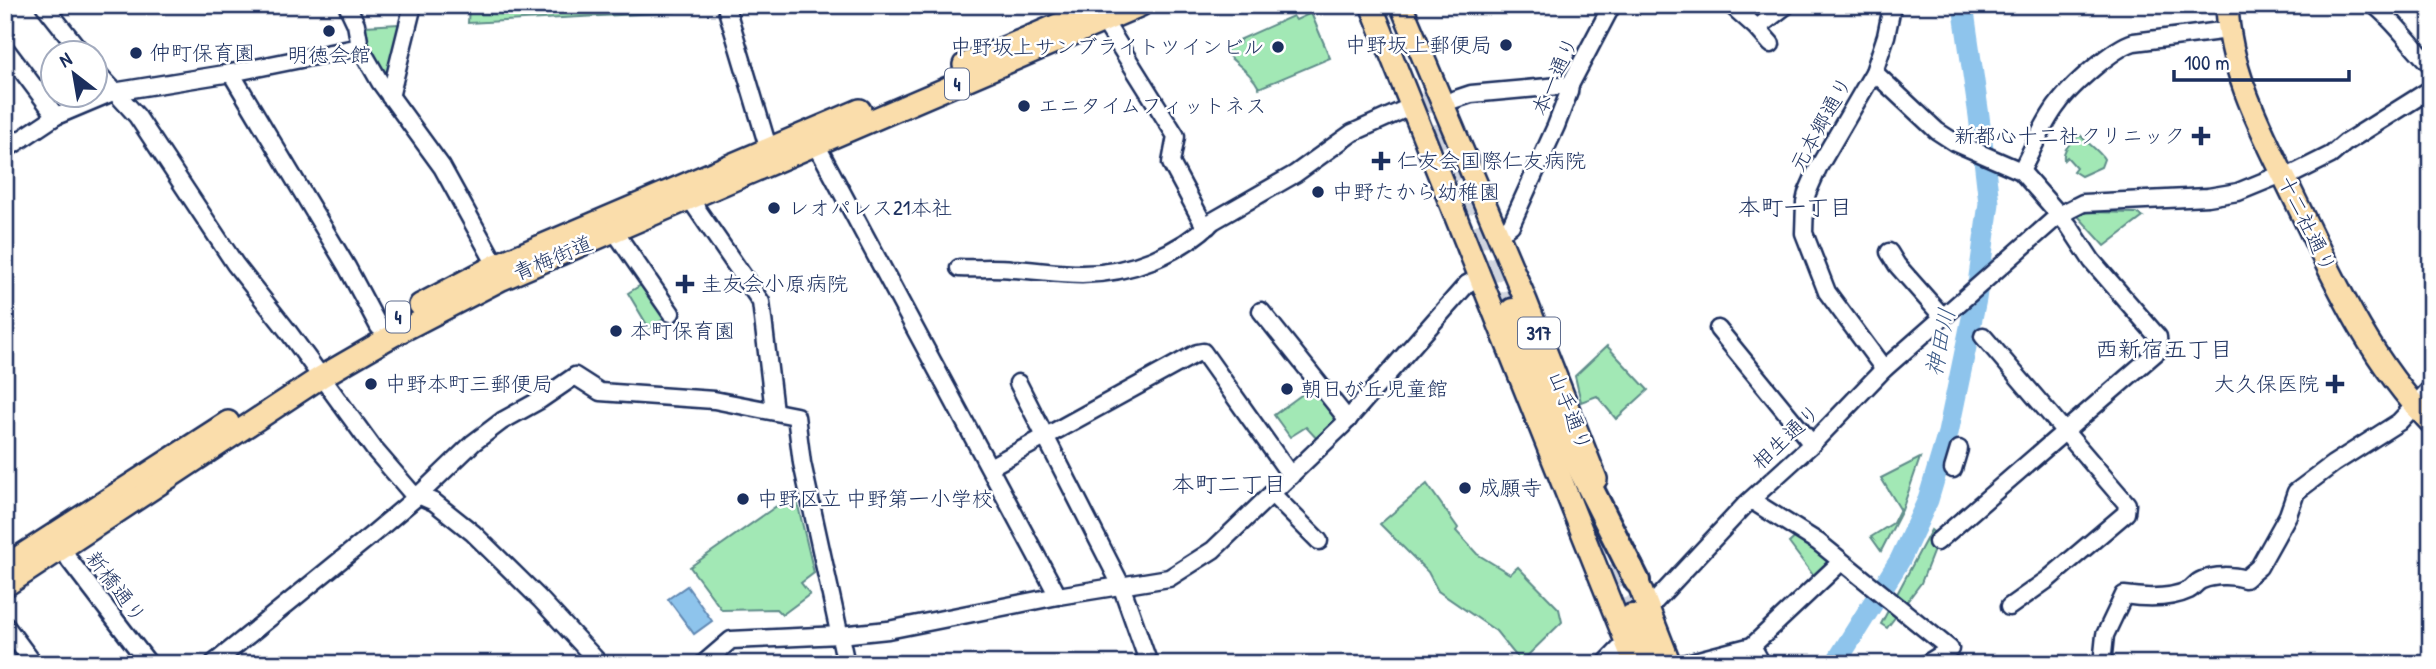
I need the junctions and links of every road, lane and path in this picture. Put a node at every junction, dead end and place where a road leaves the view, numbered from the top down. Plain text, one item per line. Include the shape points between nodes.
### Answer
1 (44, 5) edge
2 (347, 5) edge
3 (413, 5) edge
4 (1141, 5) edge
5 (1371, 5) edge
6 (1401, 5) edge
7 (1612, 5) edge
8 (1731, 5) edge
9 (1787, 5) edge
10 (2227, 5) edge
11 (2374, 5) edge
12 (1893, 8) edge
13 (727, 10) dead end
14 (1104, 13) edge
15 (1757, 28) junction
16 (2229, 30) junction
17 (70, 38) edge
18 (1771, 44) dead end
19 (360, 47) junction
20 (5, 48) edge
21 (2431, 65) edge
22 (1874, 72) junction
23 (231, 73) junction
24 (1570, 85) junction
25 (108, 86) edge
26 (2431, 89) edge
27 (113, 92) junction
28 (390, 97) junction
29 (1441, 104) junction
30 (1412, 106) junction
31 (56, 116) junction
32 (7, 144) edge
33 (816, 145) junction
34 (770, 156) junction
35 (2021, 170) junction
36 (2284, 176) junction
37 (690, 199) junction
38 (2059, 215) junction
39 (1208, 226) junction
40 (615, 232) junction
41 (1497, 236) junction
42 (1889, 252) dead end
43 (496, 265) junction
44 (959, 268) dead end
45 (1480, 277) junction
46 (1512, 309) junction
47 (1261, 311) dead end
48 (671, 313) dead end
49 (1942, 316) junction
50 (379, 327) junction
51 (1718, 330) dead end
52 (1983, 336) dead end
53 (317, 372) junction
54 (1881, 372) junction
55 (1018, 383) dead end
56 (2431, 388) edge
57 (2415, 406) junction
58 (774, 411) junction
59 (1348, 419) junction
60 (2431, 423) edge
61 (2065, 431) junction
62 (1046, 436) junction
63 (1812, 444) junction
64 (1959, 449) dead end
65 (990, 467) junction
66 (1953, 469) dead end
67 (1291, 476) junction
68 (1272, 494) junction
69 (419, 495) junction
70 (1751, 500) junction
71 (58, 541) junction
72 (1319, 541) dead end
73 (1937, 542) dead end
74 (1841, 562) junction
75 (5, 566) edge
76 (1637, 580) joint
77 (1121, 585) junction
78 (5, 586) edge
79 (1058, 596) junction
80 (2009, 607) dead end
81 (1640, 613) junction
82 (5, 625) edge
83 (840, 635) junction
84 (1626, 642) junction
85 (1752, 646) junction
86 (34, 664) edge
87 (149, 664) edge
88 (213, 664) edge
89 (600, 664) edge
90 (703, 664) edge
91 (846, 664) edge
92 (1149, 664) edge
93 (1605, 664) edge
94 (1635, 664) edge
95 (1651, 664) edge
96 (1670, 664) edge
97 (1682, 664) edge
98 (1762, 664) edge
99 (1926, 664) edge
100 (2102, 664) edge

1 - 17 street
2 - 19 street
3 - 28 street
4 - 14 main road, 青梅街道 / 4
5 - 30 main road, 山手通り / 317
6 - 29 main road, 山手通り / 317
7 - 24 street, 本一通り
8 - 15 street
9 - 15 street
10 - 16 main road, 十二社通り
11 - 21 street
12 - 22 street, 元本郷通り
13 - 34 street
14 - 33 main road, 青梅街道 / 4
14 - 34 main road, 青梅街道 / 4
14 - 39 street via 1176,136 1171,163 1202,223
15 - 18 street
16 - 35 street via 2133,42 2112,52 2059,103
16 - 36 main road, 十二社通り via 2247,96
19 - 23 street
19 - 28 street
20 - 31 street
22 - 35 street via 1937,131
22 - 54 street, 元本郷通り via 1818,168 1805,202 1804,233 1828,292
23 - 27 street
23 - 50 street
24 - 29 street via 1471,94
24 - 41 street, 本一通り via 1527,193 1511,225
25 - 27 street
26 - 36 street via 2331,155
27 - 31 street
27 - 53 street via 137,116 235,264
28 - 43 street via 442,167
29 - 41 main road, 山手通り / 317
30 - 39 street via 1352,133 1295,174
30 - 45 main road, 山手通り / 317
31 - 32 street
33 - 34 main road, 青梅街道 / 4
33 - 65 street
34 - 37 main road, 青梅街道 / 4
34 - 43 main road, 青梅街道 / 4
35 - 38 street
36 - 38 street via 2238,192 2083,203
36 - 57 main road, 十二社通り via 2348,307
37 - 40 main road, 青梅街道 / 4
37 - 58 street via 761,302
38 - 49 street, 相生通り
38 - 61 street via 2158,337 2159,350
39 - 44 street via 1149,262 1112,271 1083,274
40 - 48 street
40 - 53 main road, 青梅街道 / 4 via 502,279
41 - 46 main road, 山手通り / 317
42 - 49 street
43 - 50 main road, 青梅街道 / 4
45 - 46 main road, 山手通り / 317
45 - 59 street via 1467,285
46 - 76 highway via 1562,430
46 - 84 main road, 山手通り / 317
47 - 59 street
49 - 54 street, 相生通り
50 - 53 main road, 青梅街道 / 4
51 - 63 street
52 - 61 street
53 - 69 street via 374,449 411,492
53 - 71 main road, 青梅街道 / 4
54 - 63 street, 相生通り
55 - 62 street
56 - 57 street
57 - 60 main road, 十二社通り
57 - 100 street via 2399,422 2296,492 2259,567 2245,579 2199,580 2190,589 2170,596 2124,595 2105,635
58 - 69 street via 714,400 600,392 575,376 473,443
58 - 83 street via 796,416
59 - 67 street
61 - 73 street
61 - 80 street via 2127,504 2126,513
62 - 65 street
62 - 67 street via 1203,352
62 - 77 street
63 - 70 street, 相生通り
64 - 66 street
65 - 79 street
67 - 68 street
68 - 72 street
68 - 77 street via 1213,550 1169,578
69 - 88 street
69 - 89 street via 473,533
70 - 74 street
70 - 81 street, 相生通り
71 - 75 main road, 青梅街道 / 4
71 - 78 main road, 青梅街道 / 4
71 - 87 street, 新橋通り
74 - 85 street
74 - 99 street via 1950,649
76 - 81 main road
77 - 79 street
77 - 92 street
79 - 83 street via 888,630
81 - 95 highway
81 - 96 main road
82 - 86 street
83 - 90 street via 731,640
83 - 91 street
84 - 93 street
84 - 94 main road, 山手通り / 317
85 - 97 street
85 - 98 street

